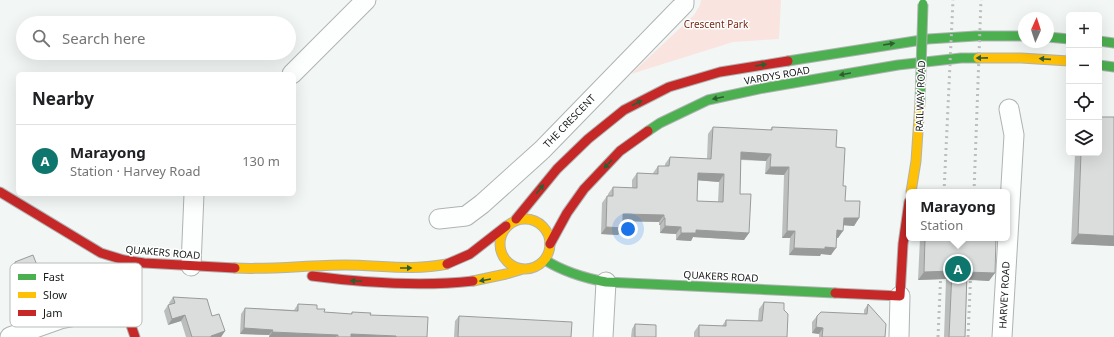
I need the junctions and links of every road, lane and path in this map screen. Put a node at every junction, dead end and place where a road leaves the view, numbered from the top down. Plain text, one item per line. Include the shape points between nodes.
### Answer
1 (366, 0) edge
2 (684, 0) edge
3 (923, 2) edge
4 (1018, 36) edge
5 (1054, 38) edge
6 (1066, 39) edge
7 (1102, 42) edge
8 (1114, 43) edge
9 (1066, 61) edge
10 (1102, 65) edge
11 (1114, 67) edge
12 (294, 72) edge
13 (1009, 109) dead end
14 (911, 189) edge
15 (0, 192) edge
16 (194, 196) edge
17 (1010, 202) edge
18 (439, 219) dead end
19 (516, 219) junction
20 (906, 223) edge
21 (506, 226) junction
22 (1008, 241) edge
23 (550, 244) junction
24 (124, 260) junction
25 (545, 260) junction
26 (124, 263) edge
27 (191, 266) junction
28 (269, 269) junction
29 (523, 269) junction
30 (606, 282) junction
31 (900, 296) junction
32 (38, 327) edge
33 (132, 327) edge
34 (10, 337) edge
35 (135, 337) edge
36 (603, 337) edge
37 (899, 337) edge
38 (1002, 337) edge

1 - 12 street
2 - 18 street, THE CRESCENT via 684,4 542,150 466,216
3 - 14 main road, RAILWAY ROAD, bridge via 920,102
19 -> 4 main road, VARDYS ROAD via 557,169 588,139 624,110 669,87 720,72 904,42 962,36
5 - 6 main road
7 - 8 main road
9 -> 23 main road, VARDYS ROAD via 1021,58 954,59 898,65 708,100 660,123 620,151 584,189
10 - 11 main road
13 - 17 street, HARVEY ROAD via 1014,135
15 - 24 main road, QUAKERS ROAD via 87,245
16 - 27 street
19 - 21 main road
19 - 23 main road via 529,219 540,223 547,232
20 - 31 main road
28 -> 21 main road, QUAKERS ROAD via 345,264 424,268 464,257
21 - 29 main road via 499,240 502,256 508,263
22 - 38 street, HARVEY ROAD
23 - 25 main road
24 - 26 main road
24 - 27 main road, QUAKERS ROAD
25 - 29 main road via 535,267
25 - 30 main road, QUAKERS ROAD via 580,277
27 - 28 main road, QUAKERS ROAD
29 -> 28 main road, QUAKERS ROAD via 468,283 432,284 344,280
30 - 31 main road, QUAKERS ROAD
30 - 36 street
31 - 37 street
32 - 34 street
33 - 35 main road

